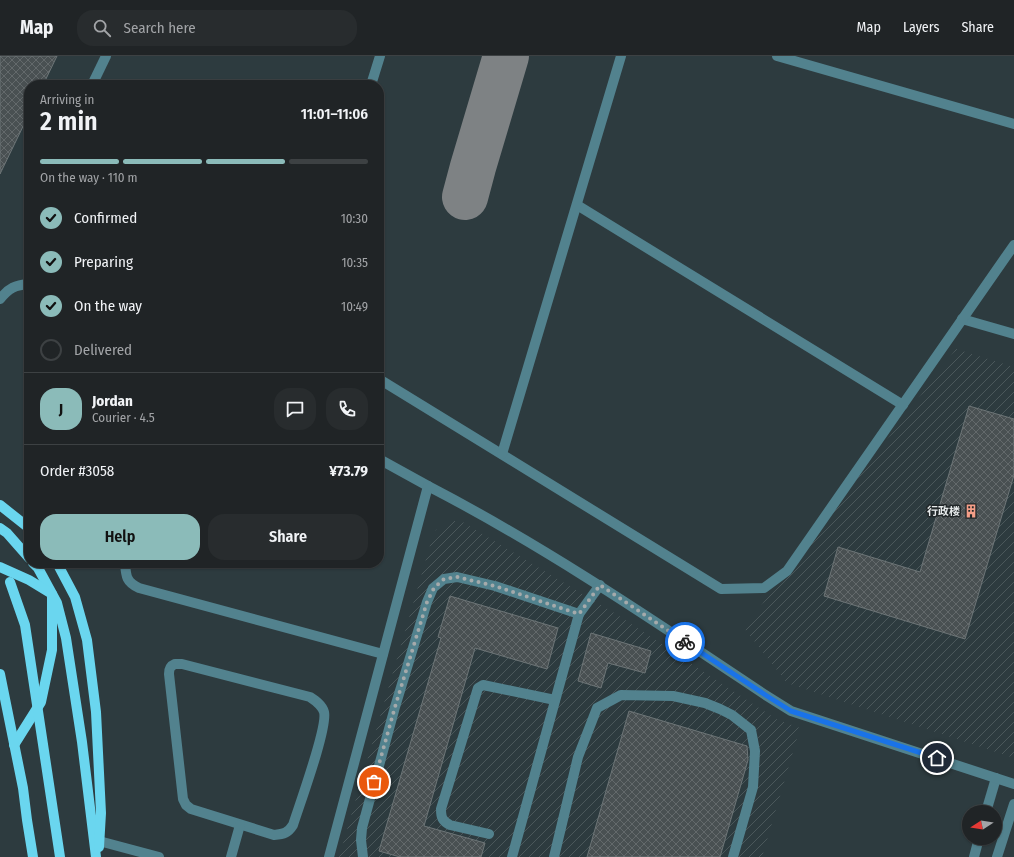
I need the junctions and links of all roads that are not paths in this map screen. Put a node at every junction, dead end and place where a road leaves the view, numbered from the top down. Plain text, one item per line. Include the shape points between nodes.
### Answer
1 (106, 56) edge
2 (380, 56) edge
3 (622, 56) edge
4 (777, 56) edge
5 (94, 80) edge
6 (373, 80) edge
7 (1014, 124) edge
8 (577, 205) junction
9 (1014, 245) edge
10 (24, 285) edge
11 (0, 299) edge
12 (962, 319) junction
13 (1014, 334) edge
14 (384, 382) edge
15 (903, 405) junction
16 (502, 454) junction
17 (384, 462) edge
18 (428, 486) junction
19 (0, 505) edge
20 (24, 524) edge
21 (0, 528) edge
22 (24, 552) edge
23 (0, 568) edge
24 (38, 568) edge
25 (60, 568) edge
26 (126, 568) edge
27 (600, 585) junction
28 (52, 594) junction
29 (579, 614) junction
30 (383, 654) junction
31 (0, 674) edge
32 (555, 700) junction
33 (14, 745) junction
34 (996, 778) junction
35 (1014, 784) edge
36 (1014, 804) edge
37 (988, 805) edge
38 (240, 825) junction
39 (489, 834) dead end
40 (100, 841) junction
41 (977, 845) edge
42 (33, 857) edge
43 (60, 857) edge
44 (96, 857) edge
45 (99, 857) edge
46 (159, 857) edge
47 (231, 857) edge
48 (329, 857) edge
49 (363, 857) edge
50 (512, 857) edge
51 (554, 857) edge
52 (733, 857) edge
53 (974, 857) edge
54 (997, 857) edge

1 - 5 lane
2 - 6 lane
3 - 8 lane
4 - 7 lane
8 - 15 lane
8 - 16 lane
9 - 12 lane
10 - 11 lane via 7,290
12 - 13 lane
12 - 15 lane
14 - 16 lane
15 - 16 lane via 787,571 764,588 720,589
17 - 18 lane
18 - 27 lane via 477,511
18 - 30 lane
19 - 20 main road
21 - 22 main road
23 - 28 main road
23 - 43 main road, bridge via 10,582 25,625
24 - 28 main road
25 - 40 main road via 75,597 87,640 96,712
26 - 30 lane via 132,585 140,588
27 - 29 lane
27 - 34 lane via 791,711
28 - 33 main road via 52,650 41,702
28 - 44 main road via 57,603 66,638
29 - 32 lane
29 - 49 lane via 495,586 457,577 444,579 434,588 427,602 395,707 362,828
30 - 48 lane
31 - 33 main road
32 - 39 lane via 483,685 478,688 441,815 445,823 450,825
32 - 50 lane
33 - 42 main road via 24,788
34 - 35 lane
34 - 37 lane
36 - 54 lane
38 - 38 lane via 191,810 183,799 169,674 169,669 175,664 310,697 321,706 324,723 289,831 274,834
38 - 47 lane
40 - 45 main road
40 - 46 lane
41 - 53 lane
51 - 52 lane via 578,757 597,708 621,695 635,694 672,696 705,703 732,715 751,730 755,751 753,787

